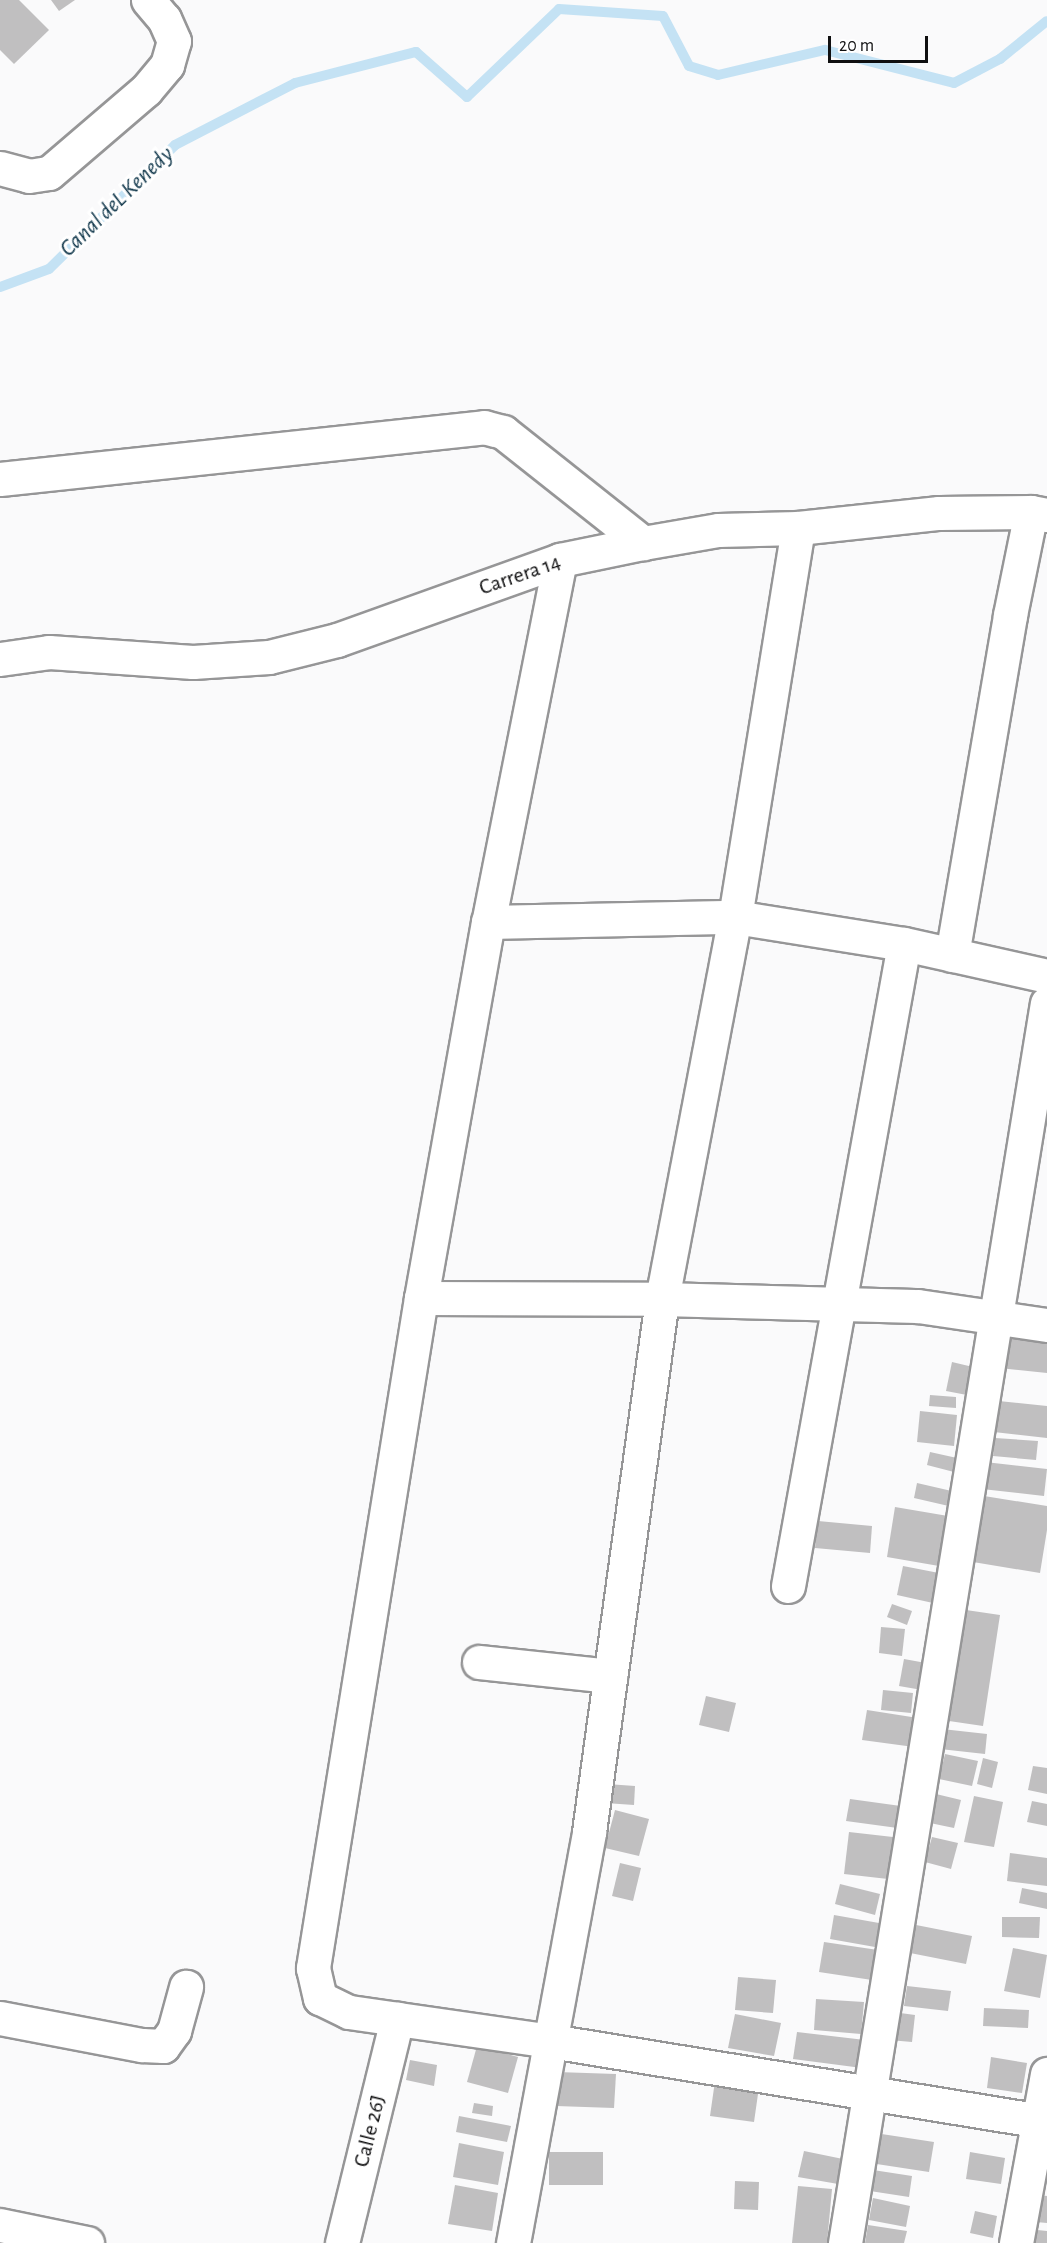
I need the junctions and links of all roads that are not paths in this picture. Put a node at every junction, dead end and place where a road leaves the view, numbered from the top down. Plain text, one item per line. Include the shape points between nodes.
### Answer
1 (148, 0) edge
2 (0, 168) edge
3 (0, 479) edge
4 (1039, 513) edge
5 (798, 528) junction
6 (643, 543) junction
7 (560, 560) junction
8 (0, 659) edge
9 (735, 917) junction
10 (488, 922) junction
11 (904, 945) junction
12 (952, 955) junction
13 (1047, 976) edge
14 (1047, 1003) edge
15 (422, 1298) junction
16 (662, 1299) junction
17 (838, 1303) junction
18 (997, 1318) junction
19 (1047, 1325) edge
20 (788, 1586) dead end
21 (479, 1662) dead end
22 (610, 1676) junction
23 (186, 1987) dead end
24 (0, 2018) edge
25 (398, 2019) junction
26 (551, 2041) junction
27 (1047, 2074) edge
28 (872, 2094) junction
29 (1043, 2122) edge
30 (0, 2225) edge
31 (87, 2243) edge
32 (342, 2243) edge
33 (513, 2243) edge
34 (845, 2243) edge
35 (1016, 2243) edge

1 - 2 street via 164,19 174,40 167,65 146,90 50,173 29,176
3 - 6 street via 484,427 502,432
4 - 5 street, Carrera 14 via 939,513
4 - 12 street via 1010,615
5 - 6 street, Carrera 14 via 718,530
5 - 9 street
6 - 7 street, Carrera 14
7 - 8 street, Carrera 14 via 338,640 269,657 193,662 49,652
7 - 10 street
9 - 10 street
9 - 11 street
9 - 16 street
10 - 15 street
11 - 12 street
11 - 17 street
12 - 13 street
14 - 18 street
15 - 16 street
15 - 25 street via 313,1968 320,1998 349,2012
16 - 17 street
16 - 22 street
17 - 18 street via 918,1306
17 - 20 street
18 - 19 street
18 - 28 street
21 - 22 street
22 - 26 street via 589,1832
23 - 24 street via 174,2031 163,2046
25 - 26 street
25 - 32 street, Calle 26J
26 - 28 street
26 - 33 street
27 - 29 street
28 - 29 street
28 - 34 street
29 - 35 street
30 - 31 street

